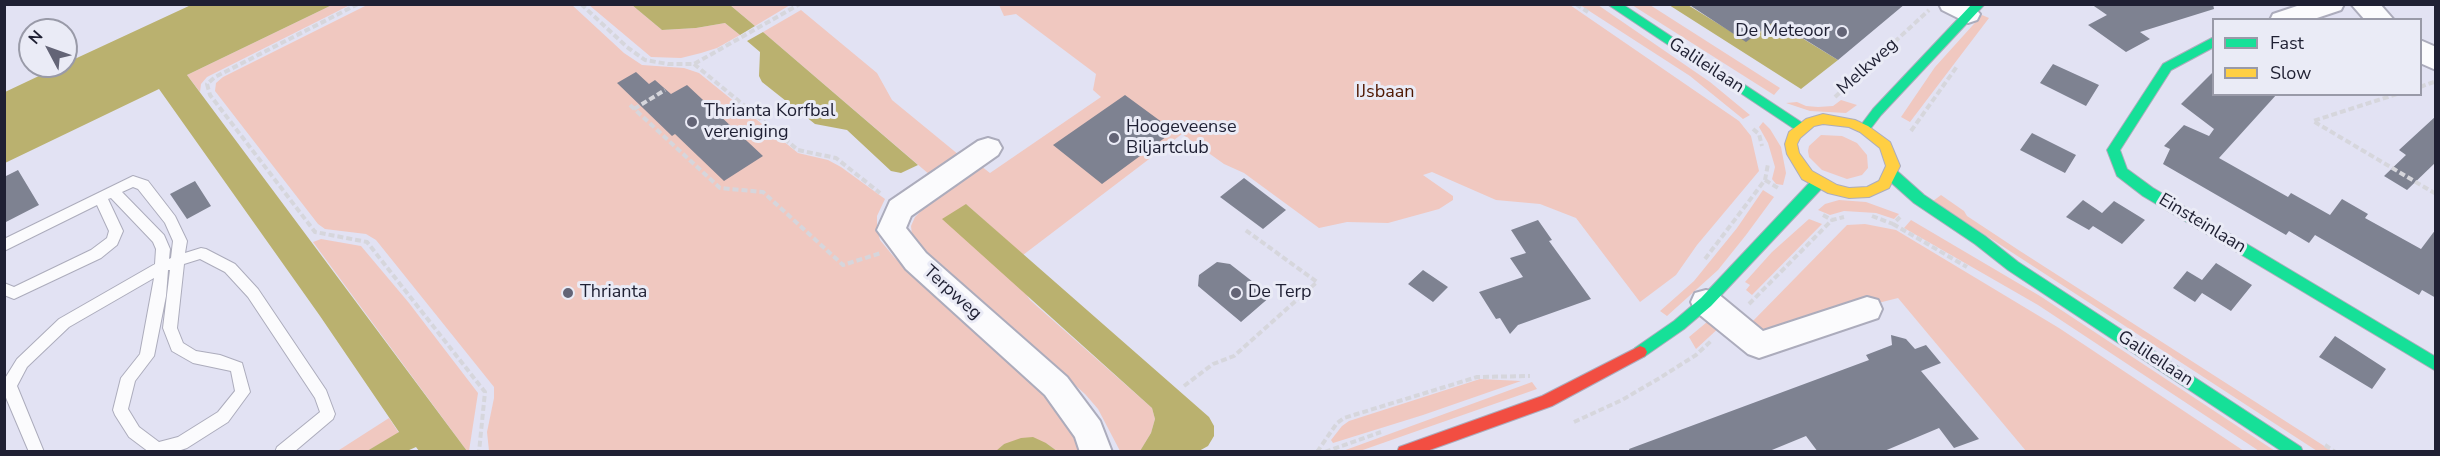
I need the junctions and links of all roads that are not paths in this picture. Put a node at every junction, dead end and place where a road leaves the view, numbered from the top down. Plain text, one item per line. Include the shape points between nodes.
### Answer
1 (1612, 4) edge
2 (2332, 4) edge
3 (2363, 4) edge
4 (1966, 8) edge
5 (2288, 18) edge
6 (2380, 18) edge
7 (2212, 41) edge
8 (2422, 51) edge
9 (2436, 61) edge
10 (1800, 127) junction
11 (1864, 129) junction
12 (988, 148) dead end
13 (1891, 174) junction
14 (1818, 183) junction
15 (1869, 192) junction
16 (106, 194) junction
17 (1888, 202) dead end
18 (1963, 245) dead end
19 (4, 246) edge
20 (178, 259) junction
21 (2013, 266) junction
22 (161, 267) junction
23 (4, 289) edge
24 (1706, 302) junction
25 (1866, 309) dead end
26 (2436, 365) edge
27 (37, 452) edge
28 (282, 452) edge
29 (1096, 452) edge
30 (1404, 452) edge
31 (2296, 452) edge

1 - 10 street, Galileilaan
2 - 5 street
3 - 6 street
4 - 11 street, Melkweg
7 - 26 street, Einsteinlaan via 2167,67 2113,150 2122,172 2148,192
8 - 9 street
10 - 11 street via 1836,120
10 - 14 street via 1791,144 1792,154
11 - 13 street via 1885,145 1893,166
12 - 29 street, Terpweg via 900,209 891,230 916,261 1056,386 1089,431
13 - 15 street via 1884,184
13 - 21 street, Galileilaan via 1919,199
14 - 15 street via 1849,193
14 - 24 street
15 - 17 street
16 - 19 lane
16 - 20 lane via 133,181 143,185 178,232
16 - 22 lane via 159,239 163,249
16 - 23 lane via 116,231 112,241 96,254 29,288 14,293
18 - 21 street, Galileilaan
20 - 22 lane
20 - 22 lane via 170,328 177,347 192,357 237,368 243,392 223,417 182,443 157,449 134,432 120,410 128,378 147,356
20 - 28 lane via 201,253 230,268 253,293 321,395 328,414
21 - 31 street, Galileilaan
22 - 27 lane via 64,323 22,363 9,386
24 - 25 street via 1759,345
24 - 30 street via 1630,358 1548,401

